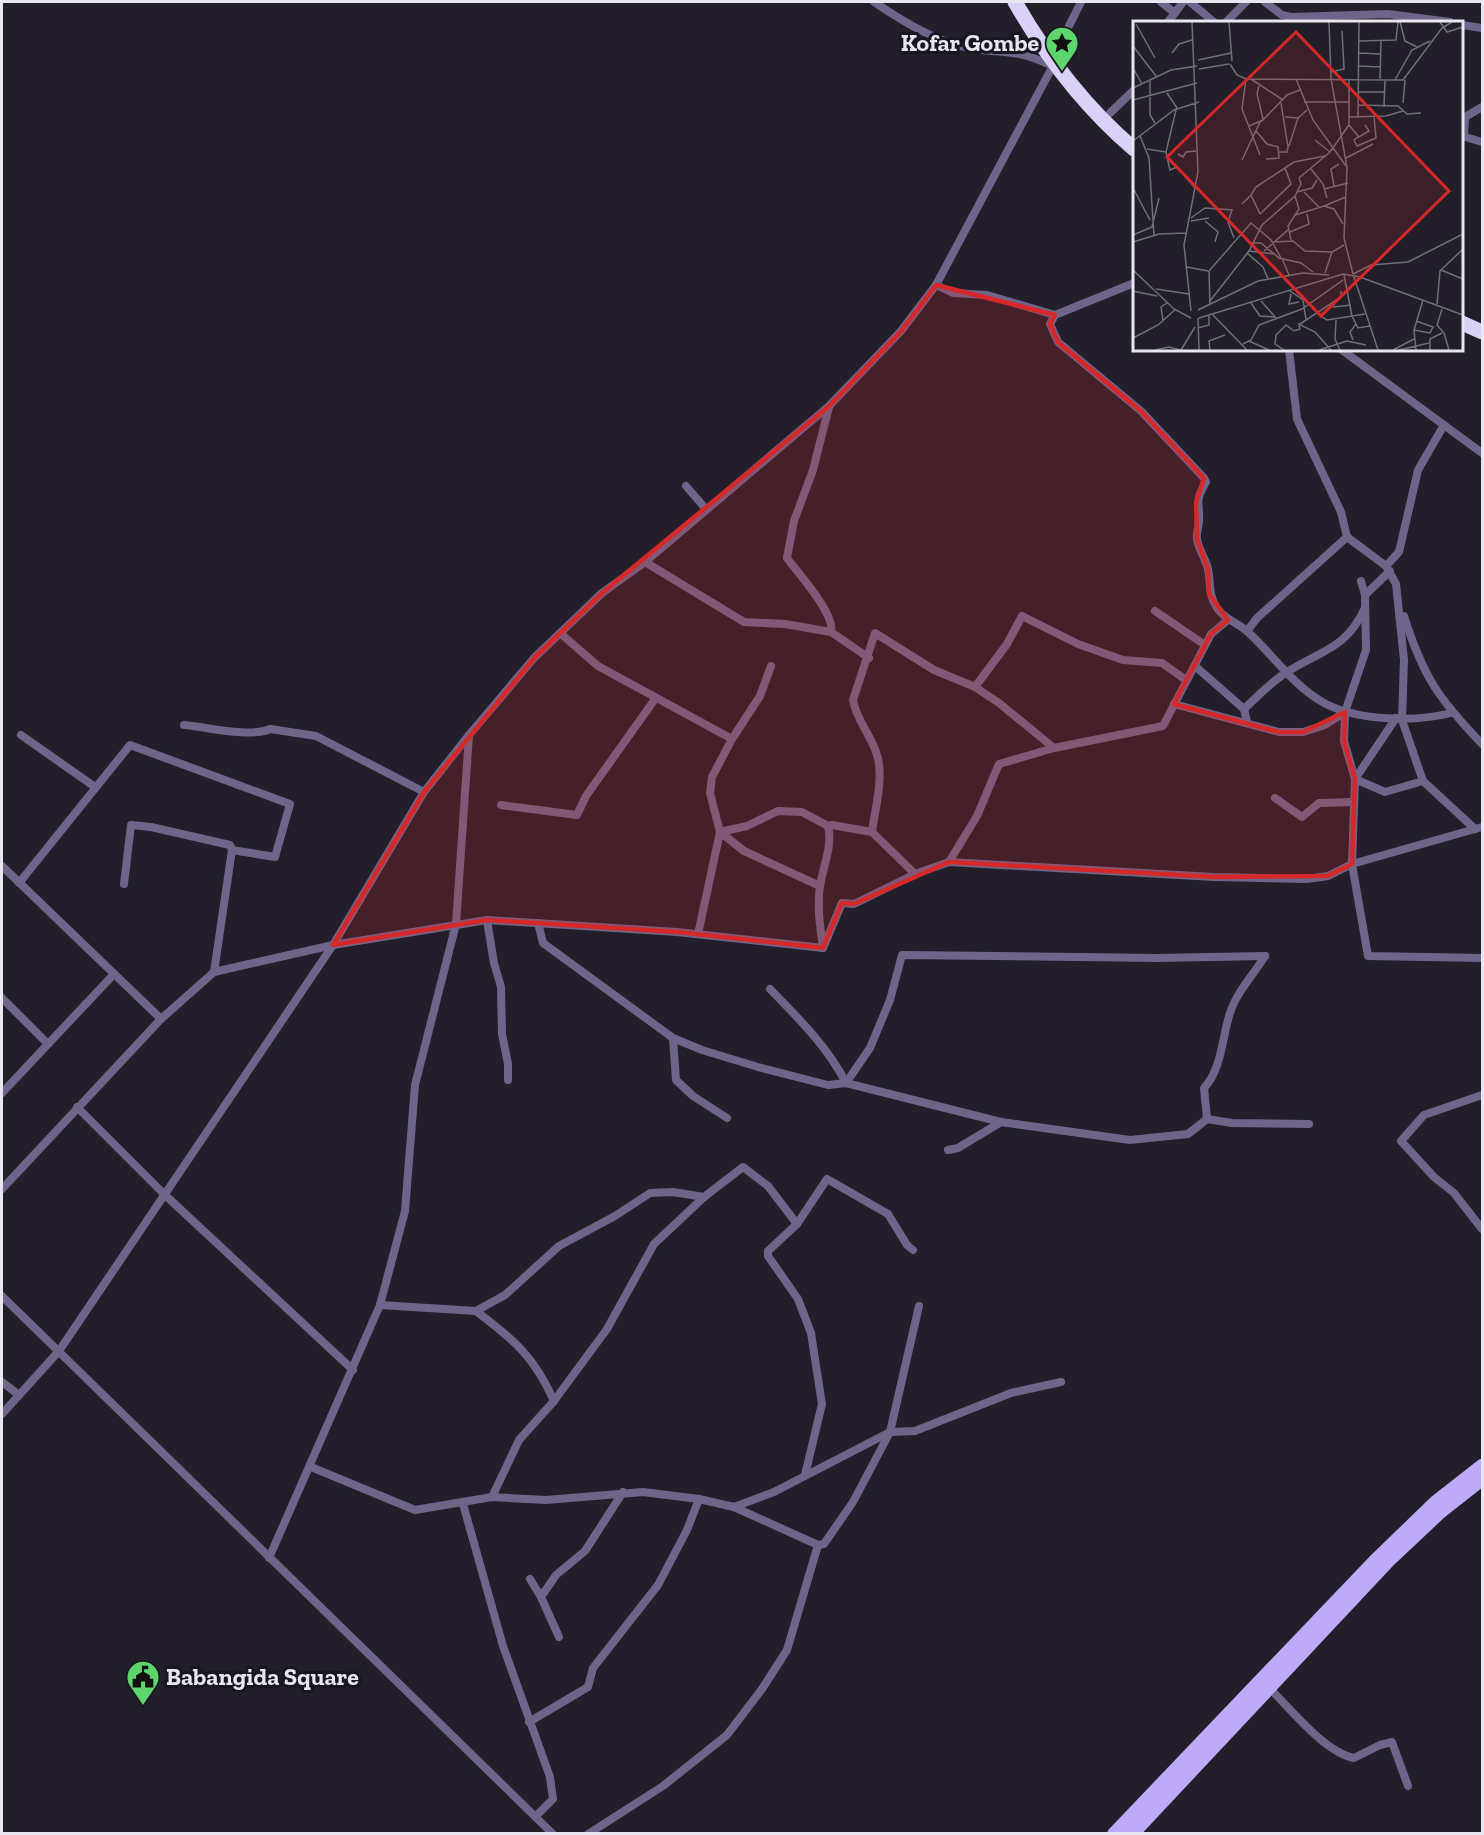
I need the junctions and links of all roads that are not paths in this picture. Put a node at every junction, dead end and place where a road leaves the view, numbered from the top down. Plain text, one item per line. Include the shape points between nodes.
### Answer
1 (874, 2) edge
2 (1015, 2) edge
3 (1025, 2) edge
4 (1082, 2) edge
5 (1161, 2) edge
6 (1183, 2) edge
7 (1190, 2) edge
8 (1246, 2) edge
9 (1265, 2) edge
10 (1175, 13) junction
11 (1169, 21) edge
12 (1213, 21) edge
13 (1227, 21) edge
14 (1442, 21) edge
15 (1463, 25) edge
16 (1482, 28) edge
17 (1055, 59) junction
18 (1133, 91) edge
19 (1482, 107) edge
20 (1110, 113) junction
21 (1133, 136) edge
22 (1463, 137) edge
23 (1482, 142) edge
24 (1133, 148) edge
25 (1133, 283) edge
26 (936, 285) junction
27 (1463, 314) edge
28 (1055, 315) junction
29 (1482, 323) edge
30 (1463, 324) edge
31 (1482, 332) edge
32 (1288, 351) edge
33 (1343, 351) edge
34 (829, 406) junction
35 (1444, 425) junction
36 (1482, 453) edge
37 (686, 486) dead end
38 (706, 508) junction
39 (1347, 537) junction
40 (645, 562) junction
41 (1388, 569) junction
42 (1361, 581) dead end
43 (1365, 595) junction
44 (1400, 603) junction
45 (1365, 607) junction
46 (1155, 611) dead end
47 (1228, 620) junction
48 (1247, 631) junction
49 (831, 632) junction
50 (560, 633) junction
51 (1205, 645) junction
52 (869, 658) junction
53 (771, 666) dead end
54 (1195, 666) junction
55 (1287, 672) junction
56 (1186, 680) junction
57 (975, 687) junction
58 (655, 699) junction
59 (1174, 704) junction
60 (1244, 709) junction
61 (1345, 711) junction
62 (1451, 713) junction
63 (1399, 719) junction
64 (1247, 722) junction
65 (184, 725) dead end
66 (21, 735) dead end
67 (469, 735) junction
68 (732, 739) junction
69 (1482, 744) edge
70 (1053, 748) junction
71 (1355, 779) junction
72 (1423, 781) junction
73 (95, 788) junction
74 (424, 792) junction
75 (1275, 798) dead end
76 (1354, 802) junction
77 (501, 805) dead end
78 (828, 826) junction
79 (1479, 828) edge
80 (720, 832) junction
81 (872, 832) junction
82 (232, 850) junction
83 (950, 862) junction
84 (1352, 864) junction
85 (2, 866) edge
86 (915, 874) junction
87 (19, 883) junction
88 (124, 884) dead end
89 (820, 886) junction
90 (487, 920) junction
91 (538, 923) junction
92 (456, 924) junction
93 (698, 934) junction
94 (333, 945) junction
95 (823, 948) junction
96 (1482, 958) edge
97 (214, 972) junction
98 (114, 974) junction
99 (770, 989) dead end
100 (2, 998) edge
101 (161, 1019) junction
102 (673, 1038) junction
103 (48, 1044) junction
104 (508, 1080) dead end
105 (846, 1083) junction
106 (2, 1093) edge
107 (1482, 1095) edge
108 (77, 1107) junction
109 (727, 1118) dead end
110 (1207, 1119) junction
111 (1001, 1122) junction
112 (1309, 1124) dead end
113 (948, 1150) dead end
114 (2, 1189) edge
115 (164, 1194) junction
116 (704, 1197) junction
117 (797, 1224) junction
118 (1482, 1228) edge
119 (913, 1250) dead end
120 (2, 1296) edge
121 (380, 1305) junction
122 (919, 1306) dead end
123 (476, 1311) junction
124 (59, 1351) junction
125 (353, 1370) junction
126 (2, 1382) edge
127 (1061, 1382) dead end
128 (19, 1395) junction
129 (554, 1401) junction
130 (2, 1414) edge
131 (890, 1432) junction
132 (1482, 1466) edge
133 (311, 1467) junction
134 (805, 1475) junction
135 (1482, 1479) edge
136 (623, 1492) junction
137 (492, 1497) junction
138 (699, 1499) junction
139 (463, 1504) junction
140 (734, 1507) junction
141 (818, 1545) junction
142 (269, 1558) junction
143 (530, 1580) dead end
144 (541, 1597) junction
145 (560, 1637) dead end
146 (1269, 1688) junction
147 (529, 1722) junction
148 (1408, 1786) dead end
149 (536, 1816) junction
150 (553, 1833) edge
151 (588, 1833) edge
152 (1114, 1833) edge
153 (1132, 1833) edge

1 - 17 street via 935,37 979,50
2 - 17 highway
3 - 17 highway
4 - 17 street
5 - 10 street
6 - 10 street
7 - 12 street
8 - 13 street
9 - 14 street via 1282,15 1292,17 1388,14
10 - 11 street
15 - 16 street
17 - 20 highway
17 - 24 highway via 1089,104
17 - 26 street
18 - 20 street
19 - 22 street via 1465,117
20 - 21 highway
22 - 23 street
25 - 28 street
26 - 28 street via 953,293 987,295
26 - 34 street via 902,332
27 - 29 highway
28 - 47 street via 1050,324 1058,342 1141,411 1204,478 1206,482 1196,503 1197,539 1208,569 1209,594
30 - 31 highway
32 - 39 street via 1297,419 1341,512
33 - 35 street
34 - 38 street
34 - 49 street via 813,471 794,520 787,558 828,615 833,626
35 - 36 street
35 - 41 street via 1418,470 1399,552
37 - 38 street
38 - 40 street
39 - 41 street
39 - 48 street
40 - 49 street via 744,622
40 - 50 street via 602,593
41 - 43 street
41 - 44 street
42 - 43 street
43 - 45 street
44 - 62 street via 1419,662
44 - 63 street via 1404,660
45 - 55 street via 1345,639
45 - 61 street via 1366,650
46 - 51 street
47 - 48 street
47 - 51 street via 1211,634
48 - 55 street
49 - 52 street
50 - 58 street via 598,666
50 - 67 street
51 - 54 street
52 - 57 street via 877,632 934,670
52 - 81 street via 853,700 877,753 880,771
53 - 68 street via 760,696
54 - 56 street
54 - 60 street
55 - 60 street
55 - 61 street via 1324,703
56 - 57 street via 1162,663 1124,660 1078,644 1022,616
56 - 59 street
57 - 70 street
58 - 68 street
58 - 77 street via 586,796 577,815
59 - 64 street
59 - 70 street via 1163,726
60 - 64 street
61 - 63 street
61 - 64 street via 1325,725 1299,732 1263,729
61 - 71 street via 1344,746
62 - 63 street via 1435,718
62 - 69 street
63 - 71 street
63 - 72 street
65 - 74 street via 237,731 270,729 316,736
66 - 73 street
67 - 74 street
67 - 92 street
68 - 80 street via 712,777 710,793
70 - 83 street via 1002,761 996,767 977,816
71 - 72 street via 1385,792
71 - 76 street
72 - 79 street
73 - 82 street via 130,745 290,804 275,857
73 - 87 street
74 - 94 street
75 - 76 street via 1302,817 1319,803
76 - 84 street
78 - 80 street via 802,812 778,812 747,826
78 - 81 street
78 - 89 street via 830,836
79 - 84 street
80 - 89 street via 744,851
80 - 93 street
81 - 86 street
82 - 88 street via 225,842 131,825
82 - 97 street
83 - 84 street via 1307,879 1328,876
83 - 86 street
84 - 96 street via 1368,956
85 - 87 street
86 - 95 street via 854,904 842,903
87 - 98 street
89 - 95 street
90 - 91 street
90 - 92 street
90 - 104 street via 501,987
91 - 93 street
91 - 102 street via 543,943
92 - 94 street
92 - 121 street via 416,1085 405,1211
93 - 95 street
94 - 97 street
94 - 115 street
97 - 101 street
98 - 101 street
98 - 103 street
99 - 105 street via 812,1031
100 - 103 street
101 - 108 street
102 - 105 street via 758,1067 828,1085
102 - 109 street via 676,1080
103 - 106 street
105 - 110 street via 870,1048 890,1000 902,955 1265,956 1230,1010 1223,1045 1204,1088
105 - 111 street
107 - 118 street via 1424,1115 1401,1141 1454,1193
108 - 114 street
108 - 115 street
110 - 111 street via 1188,1134 1130,1140
110 - 112 street
111 - 113 street
115 - 124 street
115 - 125 street
116 - 117 street via 743,1167 768,1186
116 - 123 street via 650,1193 559,1246 505,1295
116 - 129 street via 654,1244 607,1329
117 - 119 street via 827,1179 888,1214
117 - 134 street via 768,1251 768,1256 798,1299 811,1333 822,1404
120 - 124 street
121 - 123 street
121 - 125 street
122 - 131 street
123 - 129 street via 523,1348
124 - 128 street
124 - 142 street
125 - 133 street
126 - 128 street
127 - 131 street via 1011,1393 915,1431
128 - 130 street
129 - 137 street via 519,1440
131 - 134 street
131 - 141 street via 853,1502 824,1544
132 - 152 main road via 1436,1502 1375,1561
133 - 139 street via 414,1510
133 - 142 street
134 - 140 street
135 - 146 main road via 1388,1561
136 - 137 street via 546,1500
136 - 138 street
136 - 144 street via 585,1551 556,1575
137 - 139 street
138 - 140 street
138 - 147 street via 658,1585 593,1668 588,1687
139 - 147 street
140 - 141 street
141 - 151 street via 787,1650 727,1735 663,1786
142 - 149 street
143 - 144 street
144 - 145 street
146 - 148 street via 1324,1742 1343,1755 1354,1758 1392,1742
146 - 153 main road
147 - 149 street via 553,1795
149 - 150 street

